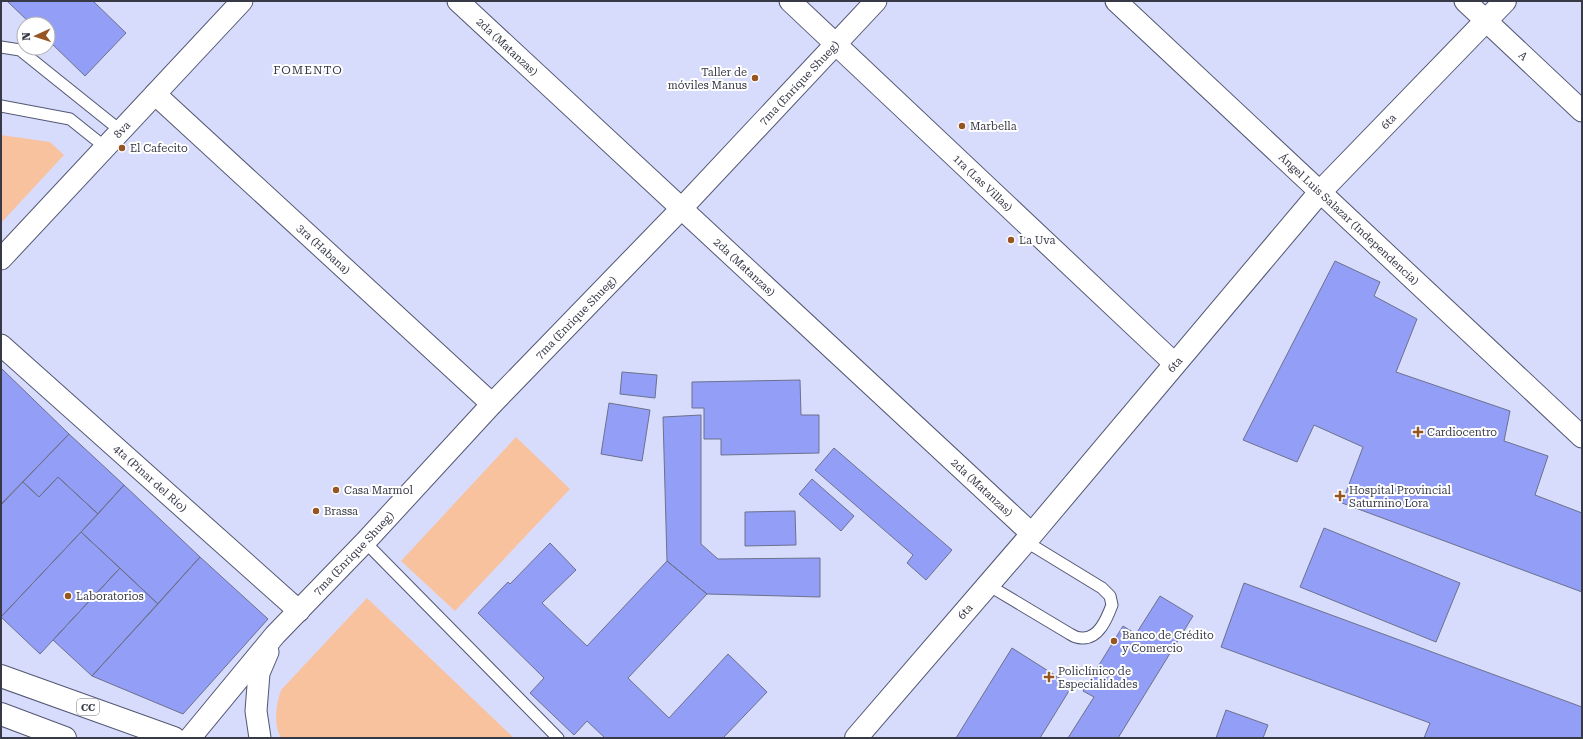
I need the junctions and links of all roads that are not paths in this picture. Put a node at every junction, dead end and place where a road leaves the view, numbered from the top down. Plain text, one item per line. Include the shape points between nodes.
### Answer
1 (242, 1) edge
2 (458, 1) edge
3 (790, 1) edge
4 (876, 1) edge
5 (1116, 1) edge
6 (1465, 1) edge
7 (1505, 1) edge
8 (1487, 21) junction
9 (836, 44) junction
10 (1, 47) edge
11 (155, 94) junction
12 (1, 106) edge
13 (1582, 111) edge
14 (121, 131) junction
15 (105, 147) junction
16 (1320, 192) junction
17 (681, 208) junction
18 (1, 259) edge
19 (1, 345) edge
20 (1175, 364) junction
21 (492, 404) junction
22 (1582, 437) edge
23 (1028, 538) junction
24 (365, 542) junction
25 (988, 585) junction
26 (299, 611) junction
27 (275, 635) junction
28 (1, 676) edge
29 (1, 714) edge
30 (65, 738) edge
31 (174, 738) edge
32 (190, 738) edge
33 (260, 738) edge
34 (558, 738) edge
35 (856, 738) edge

1 - 11 street, 8va
2 - 17 street, 2da (Matanzas)
3 - 9 street, 1ra (Las Villas)
4 - 9 street, 7ma (Enrique Shueg)
5 - 16 street, Ángel Luis Salazar (Independencia)
6 - 8 street, A
7 - 8 street, 6ta
8 - 13 street, A
8 - 16 street, 6ta
9 - 17 street, 7ma (Enrique Shueg)
9 - 20 street, 1ra (Las Villas)
10 - 14 lane via 20,50
11 - 14 street, 8va
11 - 21 street, 3ra (Habana)
12 - 15 lane via 70,119
14 - 15 street, 8va
15 - 18 street, 8va
16 - 20 street, 6ta
16 - 22 street, Ángel Luis Salazar (Independencia)
17 - 21 street, 7ma (Enrique Shueg)
17 - 23 street, 2da (Matanzas)
19 - 26 street, 4ta (Pinar del Río)
20 - 23 street, 6ta
21 - 24 street, 7ma (Enrique Shueg)
23 - 25 street, 6ta
23 - 25 lane via 1110,596 1112,605 1098,632 1082,638 1070,634
24 - 26 street, 7ma (Enrique Shueg)
24 - 34 lane
25 - 35 street, 6ta
26 - 27 street, 7ma (Enrique Shueg)
27 - 32 street, 7ma (Enrique Shueg)
27 - 33 street, 7ma (Enrique Shueg) via 259,673 256,711
28 - 31 street, CC
29 - 30 street

